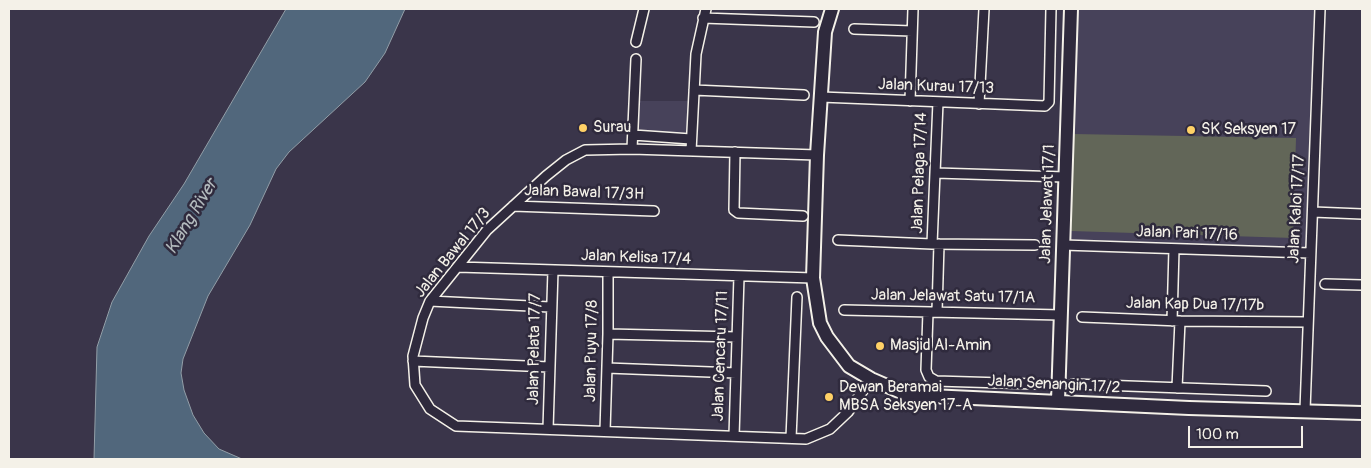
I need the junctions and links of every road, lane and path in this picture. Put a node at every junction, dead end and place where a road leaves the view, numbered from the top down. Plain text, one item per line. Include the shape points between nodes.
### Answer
1 (644, 9) edge
2 (832, 9) edge
3 (913, 9) edge
4 (984, 9) edge
5 (1051, 9) edge
6 (1071, 9) edge
7 (1320, 9) edge
8 (704, 13) edge
9 (814, 22) dead end
10 (854, 29) dead end
11 (912, 31) junction
12 (636, 42) dead end
13 (636, 60) dead end
14 (694, 90) junction
15 (804, 95) dead end
16 (821, 97) junction
17 (910, 101) junction
18 (938, 102) junction
19 (979, 104) junction
20 (633, 135) junction
21 (690, 139) junction
22 (632, 150) junction
23 (690, 151) junction
24 (735, 152) junction
25 (817, 155) junction
26 (936, 173) junction
27 (1066, 177) junction
28 (513, 206) junction
29 (654, 211) dead end
30 (1313, 212) junction
31 (1362, 214) edge
32 (803, 216) dead end
33 (838, 240) dead end
34 (936, 244) junction
35 (1035, 245) dead end
36 (1063, 245) junction
37 (1174, 249) junction
38 (1310, 253) junction
39 (458, 267) junction
40 (553, 270) junction
41 (608, 272) junction
42 (739, 276) junction
43 (813, 278) junction
44 (1325, 284) dead end
45 (1362, 285) edge
46 (797, 297) dead end
47 (430, 301) junction
48 (550, 307) junction
49 (844, 310) dead end
50 (933, 311) junction
51 (1061, 315) junction
52 (1082, 318) dead end
53 (1176, 321) junction
54 (1308, 322) junction
55 (608, 334) junction
56 (737, 337) junction
57 (413, 361) junction
58 (549, 367) junction
59 (607, 368) junction
60 (736, 373) junction
61 (872, 379) junction
62 (1036, 384) dead end
63 (1073, 384) dead end
64 (1177, 388) junction
65 (1266, 391) dead end
66 (1058, 401) junction
67 (1305, 410) junction
68 (1362, 413) edge
69 (548, 429) junction
70 (605, 431) junction
71 (734, 436) junction
72 (791, 438) junction

1 - 12 street
2 - 16 street, Jalan Senangin 17/2 via 825,32
3 - 11 street
4 - 19 street
5 - 19 street, Jalan Kurau 17/13 via 1049,102 1044,106
6 - 27 street, Jalan Jelawat 17/1
7 - 30 street, Jalan Kaloi 17/17
8 - 9 street
8 - 14 street via 696,54
10 - 11 street
11 - 17 street
13 - 20 street
14 - 15 street
14 - 21 street
16 - 17 street, Jalan Kurau 17/13
16 - 25 street, Jalan Senangin 17/2
17 - 18 street, Jalan Kurau 17/13
18 - 19 street, Jalan Kurau 17/13
18 - 26 street, Jalan Pelaga 17/14
20 - 21 street
20 - 22 street
21 - 23 street
22 - 23 street, Jalan Bawal 17/3
22 - 28 street, Jalan Bawal 17/3 via 585,150 552,170
23 - 24 street, Jalan Bawal 17/3
24 - 25 street, Jalan Bawal 17/3
24 - 32 street via 734,210 738,213
25 - 43 street, Jalan Senangin 17/2
26 - 27 street
26 - 34 street, Jalan Pelaga 17/14
27 - 36 street, Jalan Jelawat 17/1
28 - 29 street, Jalan Bawal 17/3H
28 - 39 street, Jalan Bawal 17/3 via 487,230
30 - 31 street
30 - 38 street, Jalan Kaloi 17/17
33 - 34 street
34 - 35 street
34 - 50 street, Jalan Pelaga 17/14
36 - 37 street, Jalan Pari 17/16
36 - 51 street, Jalan Jelawat 17/1
37 - 38 street, Jalan Pari 17/16
37 - 53 street
38 - 54 street, Jalan Kaloi 17/17
39 - 40 street, Jalan Kelisa 17/4
39 - 47 street, Jalan Bawal 17/3
40 - 41 street, Jalan Kelisa 17/4
40 - 48 street, Jalan Pelata 17/7
41 - 42 street, Jalan Kelisa 17/4
41 - 55 street, Jalan Puyu 17/8
42 - 43 street, Jalan Kelisa 17/4
42 - 56 street, Jalan Cencaru 17/11
43 - 61 street, Jalan Senangin 17/2 via 820,323 827,337 849,366
44 - 45 street
46 - 72 street
47 - 48 street
47 - 57 street, Jalan Bawal 17/3
48 - 58 street, Jalan Pelata 17/7
49 - 50 street, Jalan Jelawat Satu 17/1A
50 - 51 street, Jalan Jelawat Satu 17/1A
50 - 62 street, Jalan Pelaga 17/14 via 926,370 936,381
51 - 66 street, Jalan Jelawat 17/1
52 - 53 street, Jalan Kap Dua 17/17b
53 - 54 street, Jalan Kap Dua 17/17b
53 - 64 street
54 - 67 street, Jalan Kaloi 17/17
55 - 56 street
55 - 59 street, Jalan Puyu 17/8
56 - 60 street, Jalan Cencaru 17/11
57 - 58 street
57 - 69 street, Jalan Bawal 17/3 via 415,385 430,410 456,426
58 - 69 street, Jalan Pelata 17/7
59 - 60 street
59 - 70 street, Jalan Puyu 17/8
60 - 71 street, Jalan Cencaru 17/11
61 - 66 street, Jalan Senangin 17/2 via 908,395
61 - 72 street, Jalan Bawal 17/3 via 848,412 830,429 806,438
63 - 64 street
64 - 65 street
66 - 67 street, Jalan Senangin 17/2
67 - 68 street, Jalan Senangin 17/2
69 - 70 street, Jalan Bawal 17/3
70 - 71 street, Jalan Bawal 17/3
71 - 72 street, Jalan Bawal 17/3

